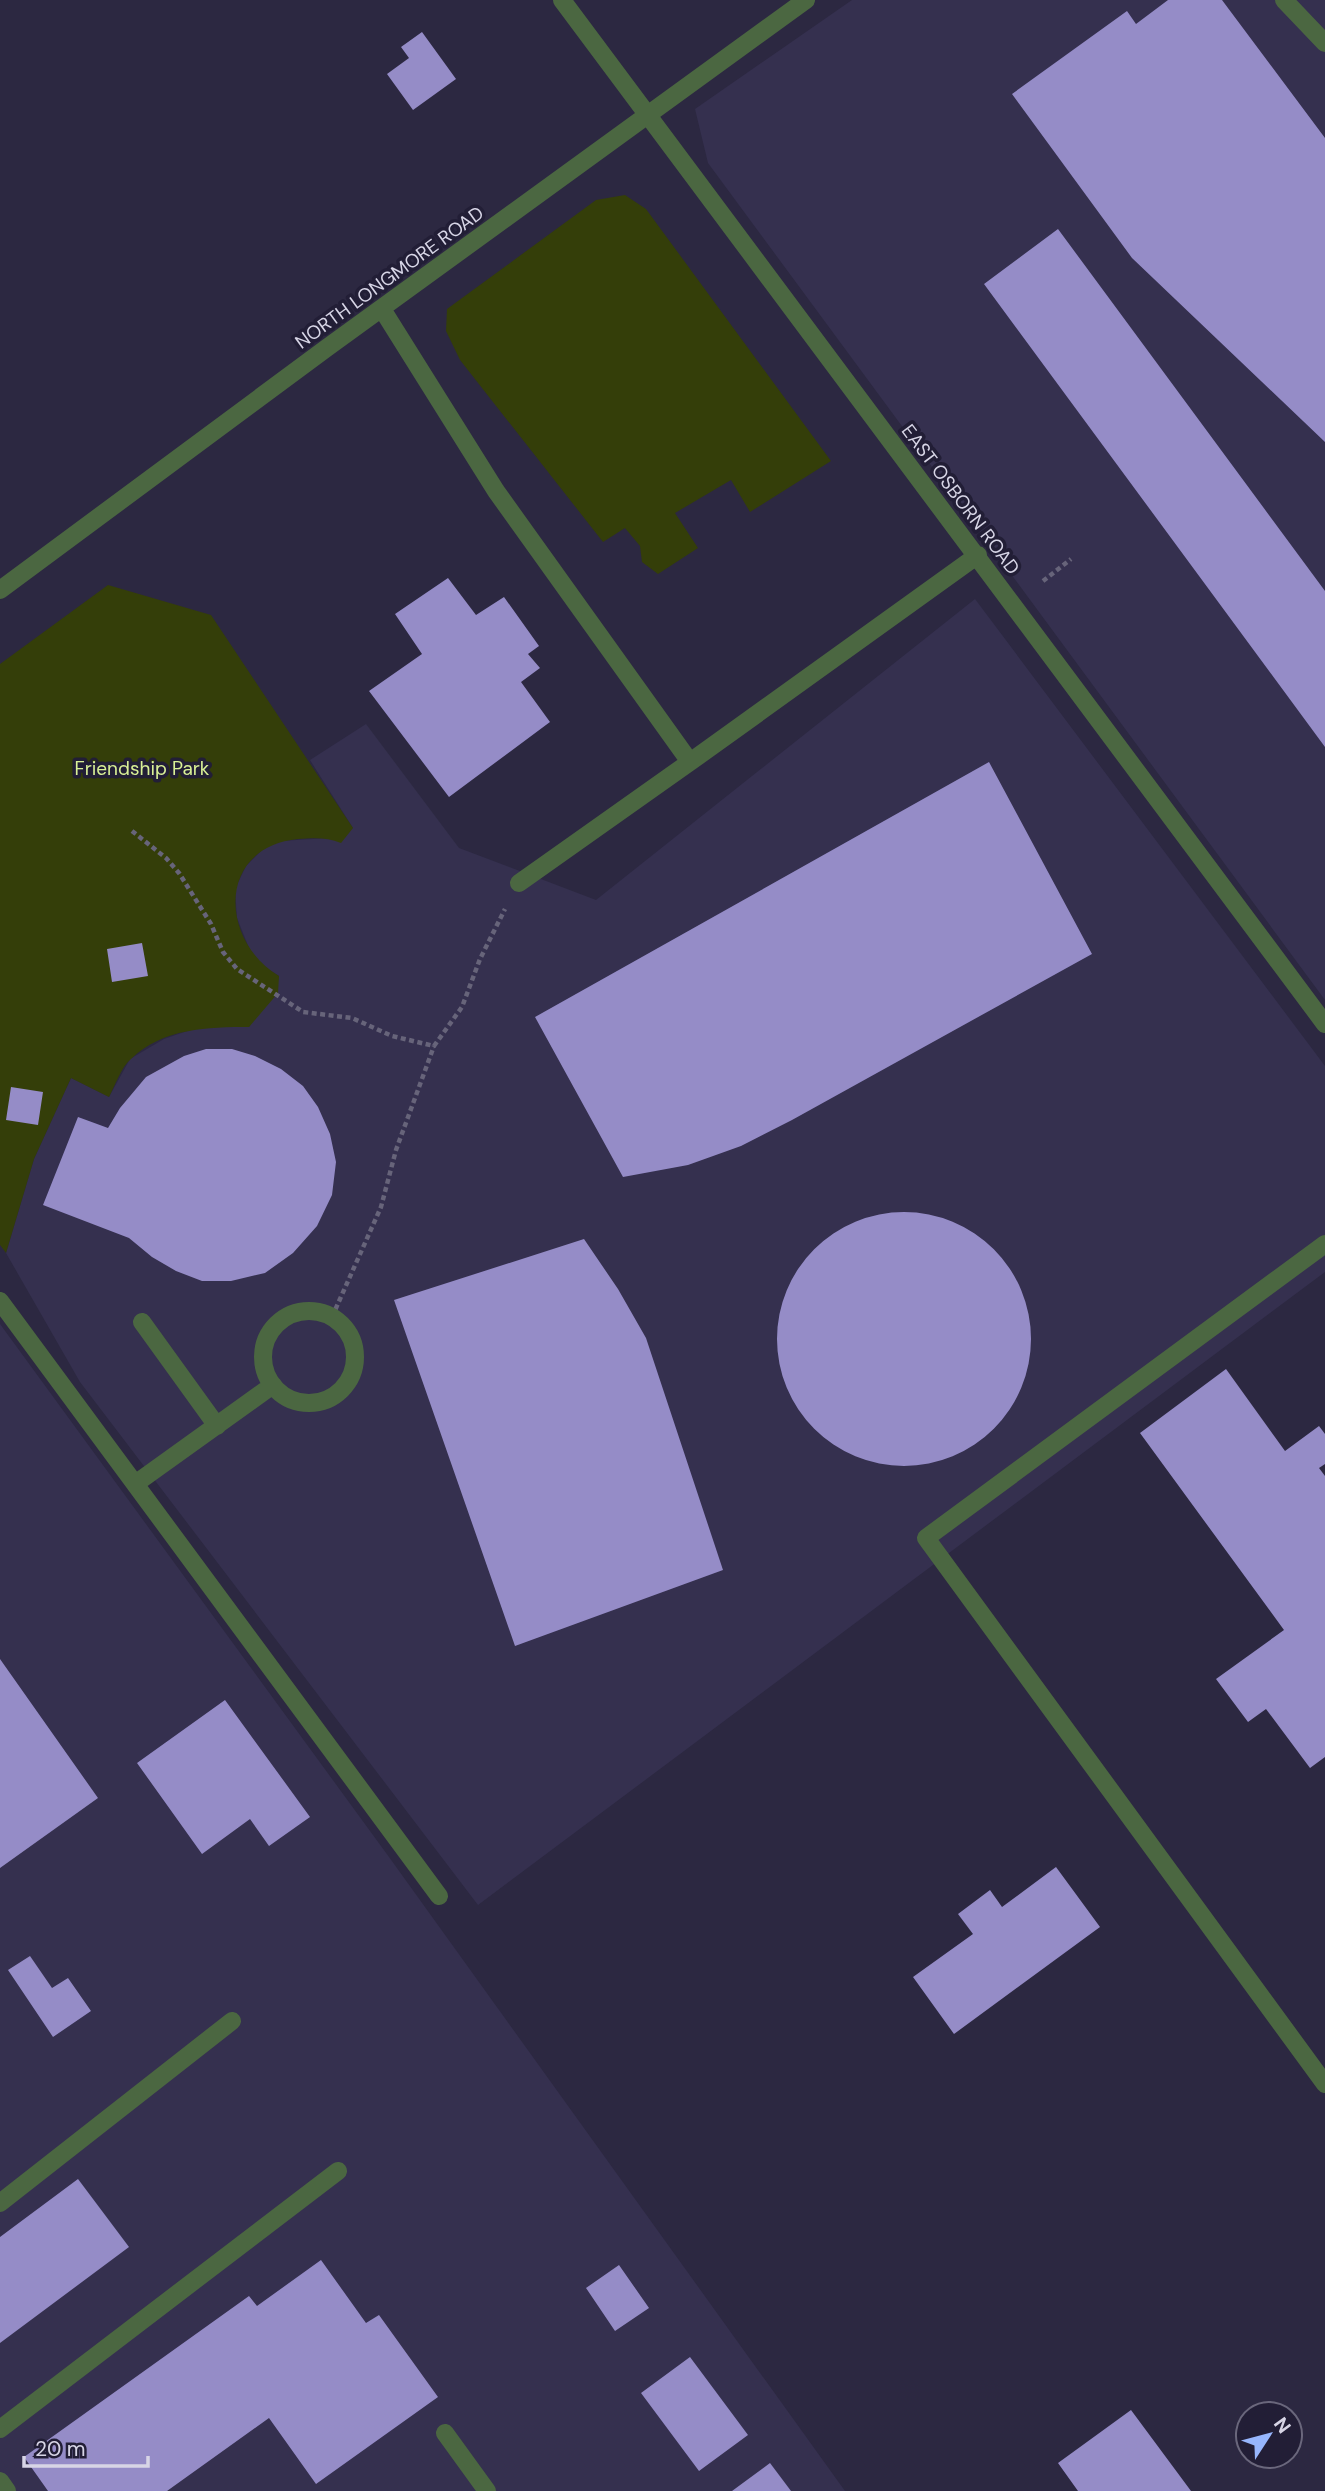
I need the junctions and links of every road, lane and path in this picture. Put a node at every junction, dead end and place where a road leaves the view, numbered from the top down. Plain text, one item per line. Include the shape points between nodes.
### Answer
1 (562, 0) edge
2 (806, 0) edge
3 (1284, 0) edge
4 (1325, 43) edge
5 (648, 116) junction
6 (382, 309) junction
7 (978, 555) junction
8 (1071, 558) dead end
9 (1043, 580) dead end
10 (0, 590) edge
11 (690, 762) junction
12 (132, 831) dead end
13 (519, 883) joint
14 (1325, 1024) edge
15 (434, 1046) junction
16 (1325, 1244) edge
17 (0, 1301) edge
18 (332, 1317) junction
19 (142, 1322) dead end
20 (273, 1385) junction
21 (217, 1426) junction
22 (135, 1484) junction
23 (439, 1896) dead end
24 (232, 2021) dead end
25 (1325, 2084) edge
26 (338, 2171) dead end
27 (0, 2203) edge
28 (0, 2429) edge
29 (445, 2433) dead end
30 (0, 2481) edge
31 (7, 2491) edge
32 (487, 2491) edge

1 - 5 street, EAST OSBORN ROAD
2 - 5 street, NORTH LONGMORE ROAD
3 - 4 street
5 - 6 street, NORTH LONGMORE ROAD
5 - 7 street, EAST OSBORN ROAD
6 - 10 street, NORTH LONGMORE ROAD
6 - 11 street via 496,491
7 - 11 street
7 - 14 street, EAST OSBORN ROAD
8 - 9 path
11 - 13 street
12 - 15 path via 179,873 237,969 303,1012 352,1018 392,1036
13 - 15 path via 461,1007
15 - 18 path via 381,1206
16 - 25 street via 926,1538
17 - 22 street
18 - 20 street via 302,1311 274,1326 263,1356
18 - 20 street via 345,1327 356,1354 349,1382 339,1393 311,1403 284,1395
19 - 21 street
20 - 21 street
21 - 22 street
22 - 23 street
24 - 27 street
26 - 28 street
29 - 32 street
30 - 31 street

